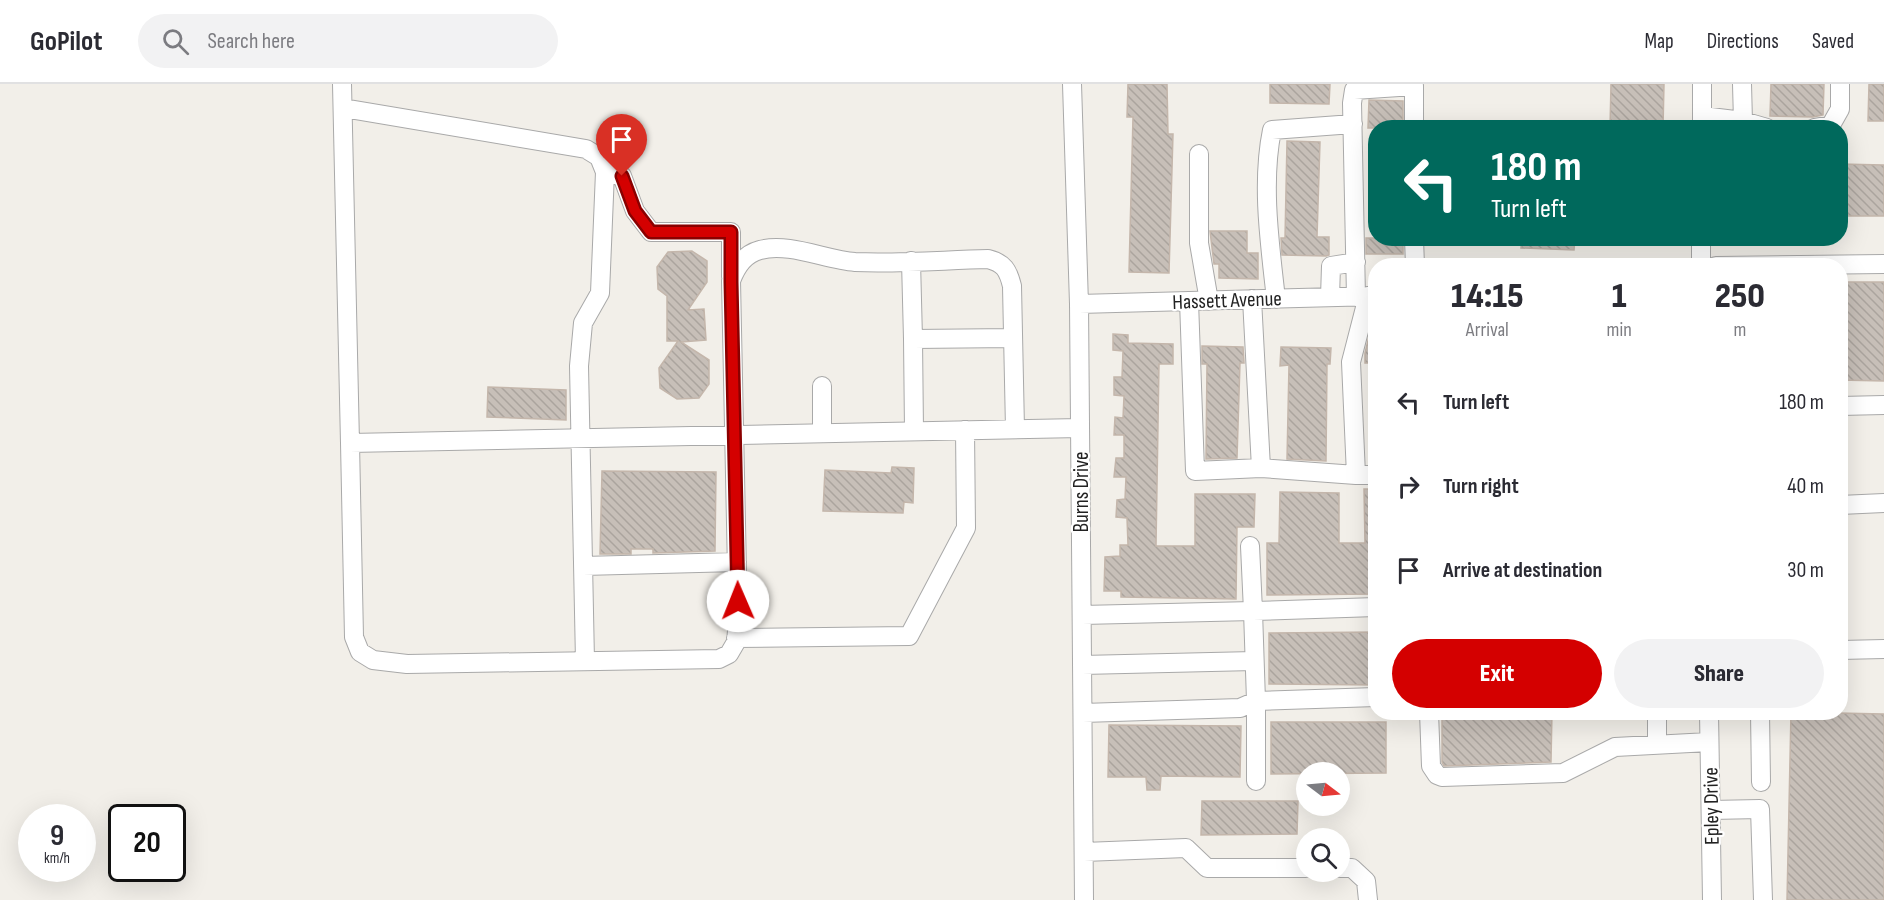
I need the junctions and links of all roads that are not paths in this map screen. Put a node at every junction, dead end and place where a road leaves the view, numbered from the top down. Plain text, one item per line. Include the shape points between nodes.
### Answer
1 (342, 84) edge
2 (1072, 84) edge
3 (1702, 84) edge
4 (1742, 84) edge
5 (1840, 84) edge
6 (343, 108) junction
7 (1414, 120) edge
8 (1702, 120) edge
9 (1743, 120) edge
10 (1834, 120) edge
11 (1353, 124) junction
12 (1199, 154) dead end
13 (605, 172) junction
14 (1356, 257) junction
15 (911, 261) junction
16 (1848, 264) edge
17 (1884, 264) edge
18 (731, 282) junction
19 (1367, 296) edge
20 (1330, 297) junction
21 (1252, 299) junction
22 (1276, 299) junction
23 (1189, 301) junction
24 (1209, 301) junction
25 (1079, 304) junction
26 (1013, 338) junction
27 (913, 339) junction
28 (822, 386) dead end
29 (1884, 405) edge
30 (1848, 406) edge
31 (1080, 428) junction
32 (1015, 429) junction
33 (964, 430) junction
34 (914, 431) junction
35 (822, 433) junction
36 (735, 435) junction
37 (581, 438) junction
38 (350, 443) junction
39 (1261, 468) junction
40 (1356, 475) junction
41 (1368, 475) edge
42 (1884, 503) edge
43 (1848, 505) edge
44 (1250, 546) dead end
45 (737, 562) junction
46 (583, 566) junction
47 (1368, 607) edge
48 (1253, 611) junction
49 (1082, 615) junction
50 (736, 638) junction
51 (1884, 649) edge
52 (1848, 650) edge
53 (585, 661) junction
54 (1254, 661) junction
55 (1082, 664) junction
56 (1368, 697) edge
57 (1256, 701) junction
58 (1083, 712) junction
59 (1429, 720) edge
60 (1657, 720) edge
61 (1709, 720) edge
62 (1760, 720) edge
63 (1709, 742) junction
64 (1658, 744) junction
65 (1256, 781) dead end
66 (1761, 782) dead end
67 (1711, 810) junction
68 (1084, 852) junction
69 (1296, 868) edge
70 (1350, 868) edge
71 (1084, 900) edge
72 (1368, 900) edge
73 (1712, 900) edge
74 (1763, 900) edge

1 - 6 street
2 - 25 street, Burns Drive
3 - 8 street
4 - 9 street
5 - 10 street via 1840,109
6 - 13 street via 586,149 599,157
6 - 38 street
7 - 11 street via 1414,86 1354,90
11 - 14 street
11 - 22 street via 1272,130 1267,152 1269,240
12 - 24 street via 1199,243
13 - 18 street via 622,176 635,211 651,232 731,232
13 - 37 street via 600,293 583,322 579,366
14 - 19 street
14 - 20 street via 1331,266
15 - 18 street via 854,262 772,248 746,256 735,269
15 - 26 street via 1000,262 1009,272 1012,286
15 - 27 street
16 - 17 street
18 - 36 street
19 - 20 street, Hassett Avenue
19 - 40 street via 1351,362
20 - 22 street, Hassett Avenue
21 - 22 street, Hassett Avenue
21 - 24 street, Hassett Avenue
21 - 39 street
23 - 24 street, Hassett Avenue
23 - 25 street, Hassett Avenue
23 - 39 street via 1195,471
25 - 31 street, Burns Drive
26 - 27 street
26 - 32 street
27 - 34 street
28 - 35 street
29 - 30 street
31 - 32 street
31 - 49 street, Burns Drive
32 - 33 street
33 - 34 street
33 - 50 street via 966,528 909,636
34 - 35 street
35 - 36 street
36 - 37 street
36 - 45 street
37 - 38 street
37 - 46 street
38 - 53 street via 354,637 360,652 373,660 407,664
39 - 40 street
40 - 41 street
42 - 43 street
44 - 48 street
45 - 46 street
45 - 50 street
46 - 53 street
47 - 48 street
48 - 49 street
48 - 54 street
49 - 55 street, Burns Drive
50 - 53 street via 729,654 719,659
51 - 52 street
54 - 55 street
54 - 57 street
55 - 58 street, Burns Drive
56 - 57 street
57 - 58 street via 1240,708
57 - 65 street
58 - 68 street, Burns Drive
59 - 64 street via 1431,766 1442,777 1563,773 1616,747
60 - 64 street
61 - 63 street, Epley Drive
62 - 66 street
63 - 64 street
63 - 67 street, Epley Drive
67 - 73 street, Epley Drive
67 - 74 street via 1760,809
68 - 69 street via 1186,848 1207,868
68 - 71 street, Burns Drive
70 - 72 street via 1366,881

